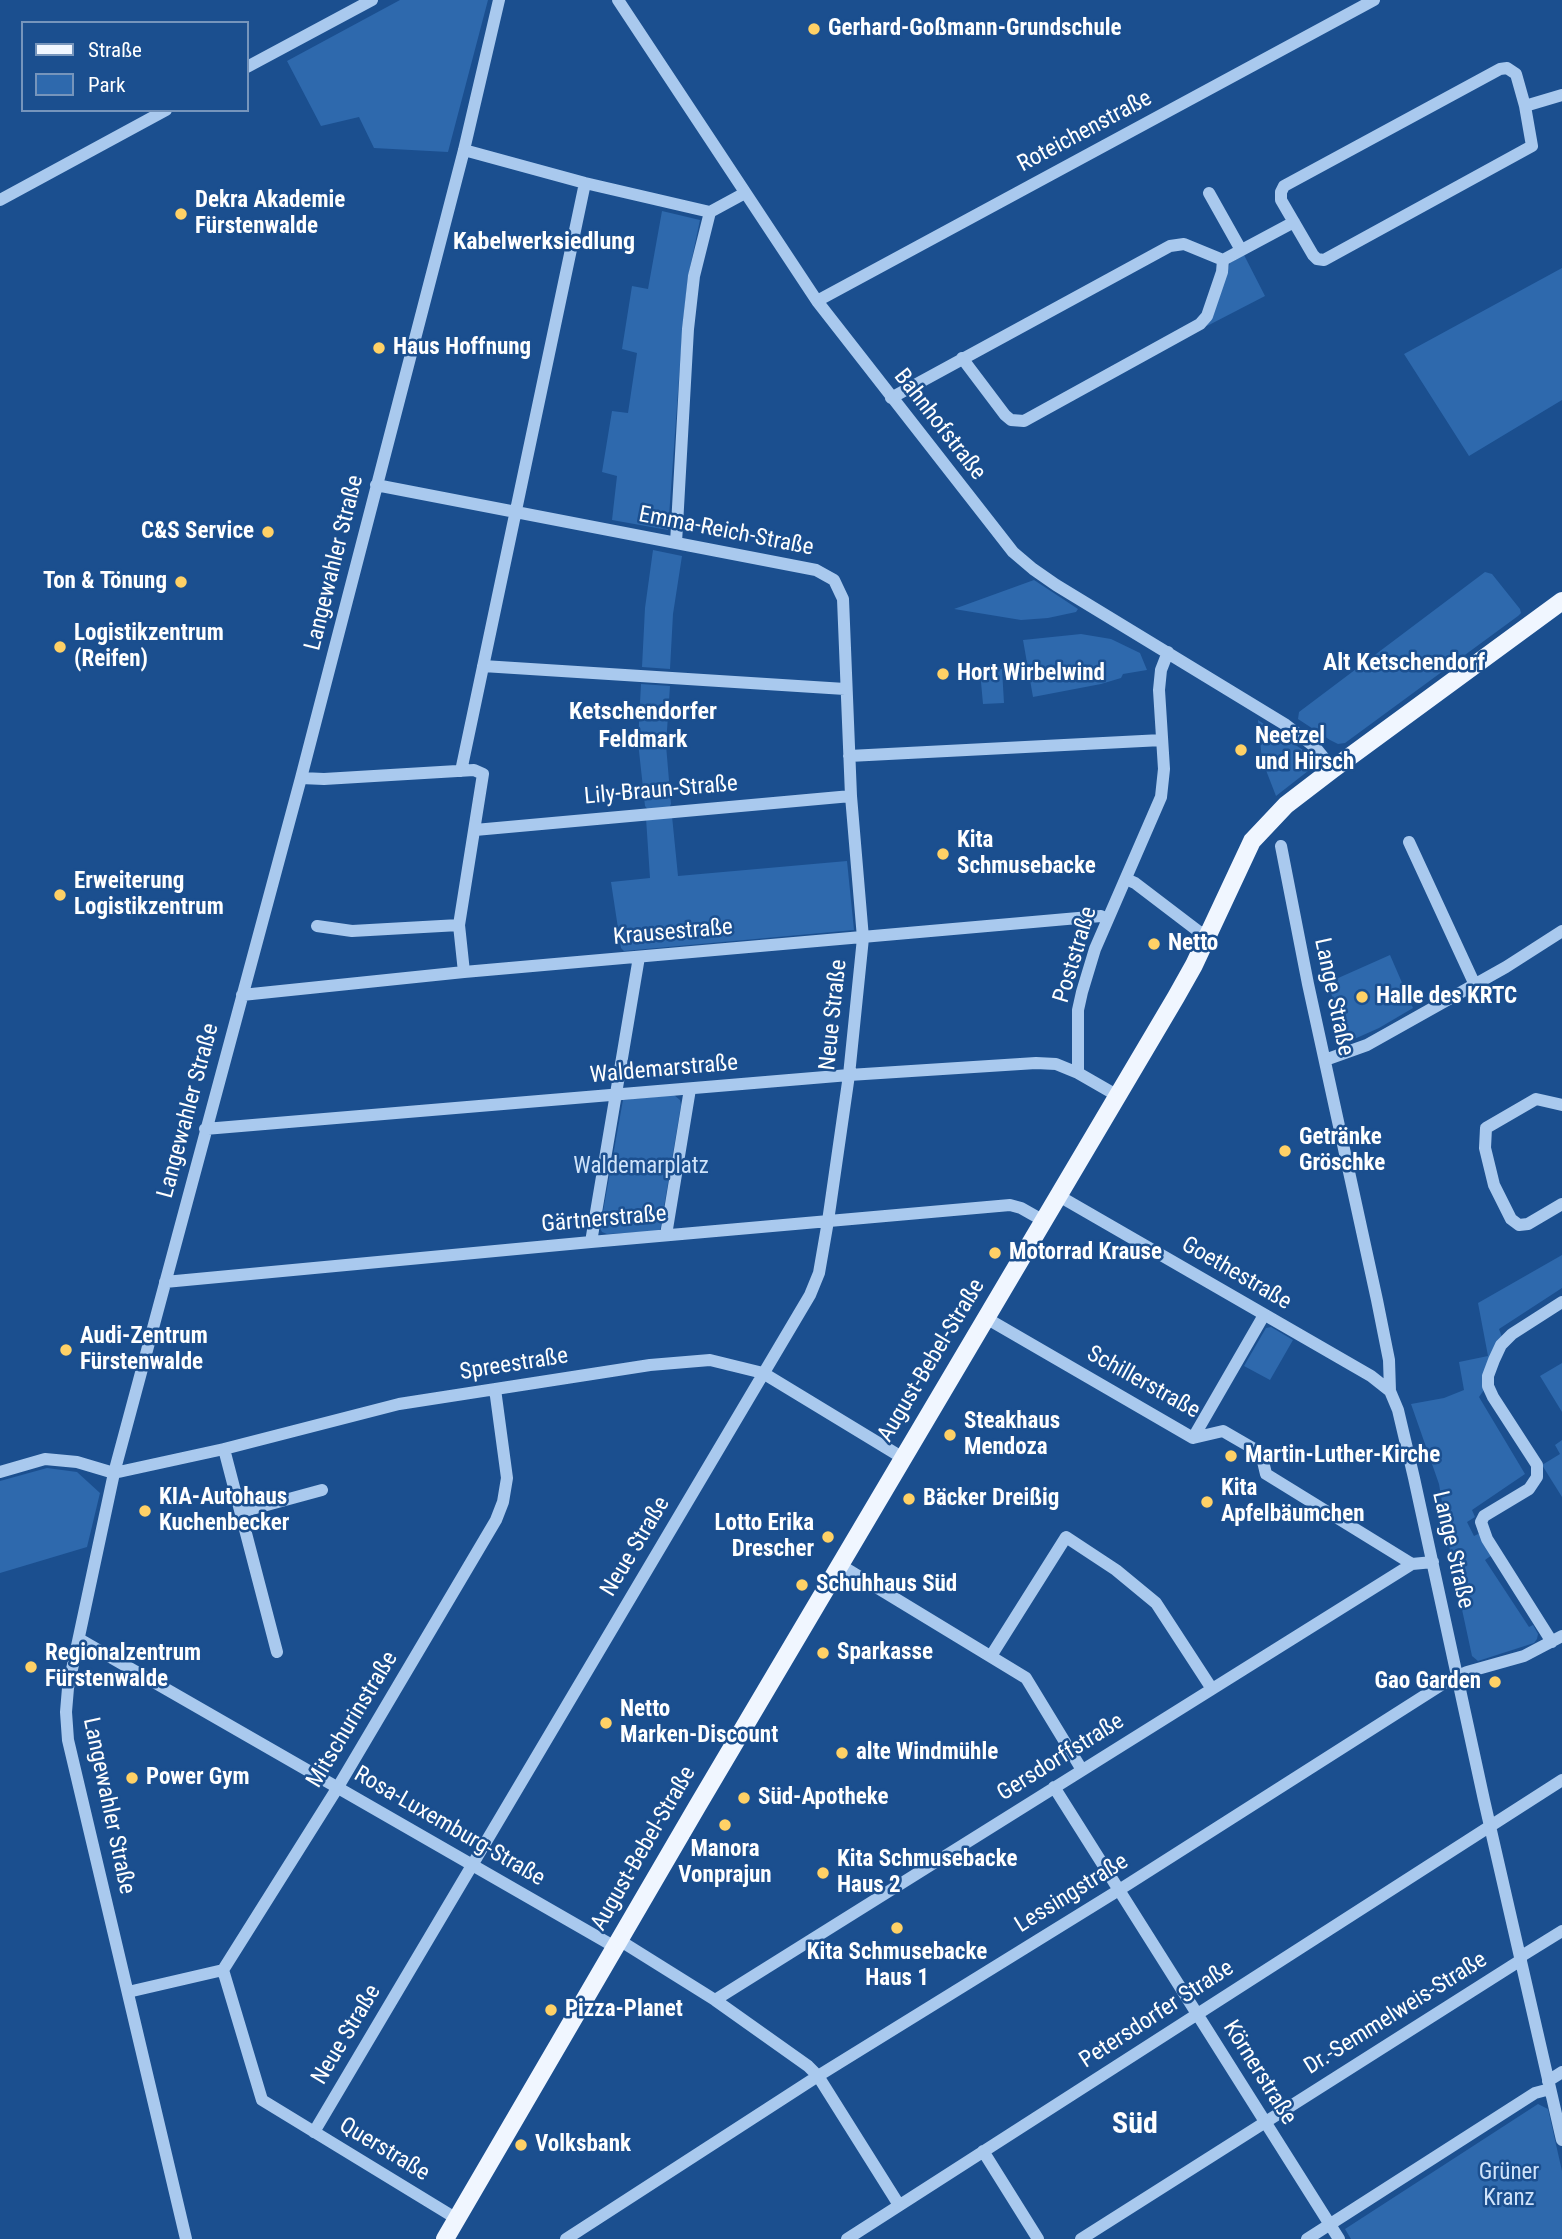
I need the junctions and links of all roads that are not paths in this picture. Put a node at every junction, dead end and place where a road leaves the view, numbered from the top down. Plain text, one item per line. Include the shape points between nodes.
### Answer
1 (372, 0) edge
2 (499, 0) edge
3 (618, 0) edge
4 (1374, 0) edge
5 (248, 66) edge
6 (1562, 95) edge
7 (1525, 106) junction
8 (162, 112) edge
9 (464, 150) junction
10 (584, 183) junction
11 (745, 193) junction
12 (1209, 193) dead end
13 (0, 200) edge
14 (710, 212) junction
15 (1294, 222) junction
16 (1241, 250) junction
17 (1223, 260) junction
18 (817, 301) junction
19 (962, 358) junction
20 (891, 398) junction
21 (376, 485) junction
22 (516, 512) junction
23 (676, 543) junction
24 (1562, 601) edge
25 (1168, 652) junction
26 (483, 666) junction
27 (845, 689) junction
28 (1162, 740) junction
29 (849, 755) junction
30 (1333, 769) junction
31 (461, 771) junction
32 (301, 778) junction
33 (851, 796) junction
34 (475, 830) junction
35 (1409, 842) dead end
36 (1281, 846) dead end
37 (1126, 879) junction
38 (1107, 919) junction
39 (459, 925) junction
40 (317, 926) dead end
41 (1562, 931) edge
42 (1208, 935) junction
43 (863, 938) junction
44 (639, 957) junction
45 (464, 972) junction
46 (1475, 985) junction
47 (242, 995) junction
48 (1325, 1060) junction
49 (1078, 1073) junction
50 (849, 1075) junction
51 (690, 1089) junction
52 (617, 1095) junction
53 (1118, 1096) junction
54 (1562, 1105) edge
55 (205, 1129) junction
56 (1059, 1196) junction
57 (1562, 1204) edge
58 (828, 1221) junction
59 (1044, 1221) junction
60 (666, 1236) junction
61 (591, 1242) junction
62 (165, 1282) junction
63 (1562, 1302) edge
64 (1265, 1314) junction
65 (986, 1318) junction
66 (763, 1373) junction
67 (495, 1389) junction
68 (1390, 1391) junction
69 (1193, 1438) junction
70 (224, 1449) junction
71 (903, 1458) junction
72 (0, 1472) edge
73 (114, 1473) junction
74 (322, 1490) dead end
75 (241, 1513) junction
76 (1433, 1562) junction
77 (1412, 1564) junction
78 (840, 1565) junction
79 (79, 1639) junction
80 (1557, 1639) edge
81 (277, 1652) dead end
82 (991, 1656) junction
83 (1458, 1675) junction
84 (1212, 1689) junction
85 (1082, 1770) junction
86 (1562, 1780) edge
87 (338, 1787) junction
88 (1054, 1787) junction
89 (1490, 1825) junction
90 (472, 1864) junction
91 (1119, 1890) junction
92 (1562, 1931) edge
93 (617, 1943) junction
94 (1521, 1959) junction
95 (223, 1970) junction
96 (128, 1992) junction
97 (715, 2000) junction
98 (1197, 2014) junction
99 (1562, 2071) edge
100 (818, 2076) junction
101 (1549, 2085) junction
102 (1265, 2122) junction
103 (314, 2132) junction
104 (1562, 2140) edge
105 (983, 2151) junction
106 (899, 2206) junction
107 (457, 2219) junction
108 (1330, 2224) junction
109 (573, 2237) edge
110 (186, 2239) edge
111 (445, 2239) edge
112 (847, 2239) edge
113 (1038, 2239) edge
114 (1081, 2239) edge
115 (1307, 2239) edge
116 (1339, 2239) edge

1 - 5 street
2 - 9 street, Langewahler Straße
3 - 11 street, Bahnhofstraße
4 - 18 street, Roteichenstraße
6 - 7 street
7 - 15 street via 1532,140 1527,150 1324,260 1313,255
7 - 15 street via 1516,74 1500,69 1284,186 1281,200
8 - 13 street
9 - 10 street
9 - 21 street, Langewahler Straße
10 - 14 street
10 - 22 street
11 - 14 street
11 - 18 street, Bahnhofstraße
12 - 16 street
14 - 23 street via 694,276 688,329
15 - 16 street
16 - 17 street
17 - 19 street via 1176,243
17 - 19 street via 1207,316 1200,324 1024,421 1005,415
18 - 20 street, Bahnhofstraße
19 - 20 street
20 - 25 street, Bahnhofstraße via 1013,552 1056,585
21 - 22 street, Emma-Reich-Straße
21 - 32 street, Langewahler Straße
22 - 23 street, Emma-Reich-Straße
22 - 26 street
23 - 27 street, Emma-Reich-Straße via 816,570 834,580 843,599
24 - 30 main road, August-Bebel-Straße
25 - 28 street, Poststraße via 1159,691
25 - 30 street, Bahnhofstraße via 1286,725 1315,747
26 - 27 street
26 - 31 street
27 - 29 street, Emma-Reich-Straße
28 - 29 street
28 - 37 street, Poststraße via 1161,797
29 - 33 street, Emma-Reich-Straße
30 - 42 main road, August-Bebel-Straße via 1260,831 1245,853
31 - 32 street
31 - 34 street via 483,774
32 - 47 street, Langewahler Straße
33 - 34 street, Lily-Braun-Straße
33 - 43 street, Emma-Reich-Straße
34 - 39 street
35 - 46 street
36 - 48 street, Lange Straße
37 - 38 street, Poststraße
37 - 42 street
38 - 43 street, Krausestraße
38 - 49 street, Poststraße via 1078,1010
39 - 40 street via 352,932
39 - 45 street
41 - 46 street
42 - 53 main road, August-Bebel-Straße
43 - 44 street, Krausestraße
43 - 50 street, Neue Straße
44 - 45 street, Krausestraße
44 - 52 street
45 - 47 street, Krausestraße
46 - 48 street via 1367,1045
47 - 55 street, Langewahler Straße
48 - 68 street, Lange Straße via 1389,1360
49 - 50 street, Waldemarstraße via 1048,1063
49 - 53 street, Waldemarstraße
50 - 51 street, Waldemarstraße
50 - 58 street, Neue Straße
51 - 52 street, Waldemarstraße
51 - 60 street
52 - 55 street, Waldemarstraße
52 - 61 street
53 - 56 main road, August-Bebel-Straße
54 - 57 street via 1536,1099 1486,1128 1485,1148 1494,1185 1511,1219 1519,1225
55 - 62 street, Langewahler Straße
56 - 59 main road, August-Bebel-Straße
56 - 64 street, Goethestraße
58 - 59 street, Gärtnerstraße via 1010,1205
58 - 60 street, Gärtnerstraße
58 - 66 street, Neue Straße via 820,1273
59 - 65 main road, August-Bebel-Straße
60 - 61 street, Gärtnerstraße
61 - 62 street, Gärtnerstraße
62 - 73 street, Langewahler Straße
63 - 80 street via 1512,1334 1488,1376 1493,1397 1537,1465 1537,1477 1529,1489 1481,1522 1487,1539
64 - 68 street, Goethestraße
64 - 69 street
65 - 69 street, Schillerstraße
65 - 71 main road, August-Bebel-Straße
66 - 67 street, Spreestraße via 710,1360
66 - 71 street, Spreestraße
66 - 90 street, Neue Straße
67 - 70 street, Spreestraße via 399,1404
67 - 87 street, Mitschurinstraße via 507,1478 496,1520
68 - 76 street, Lange Straße
69 - 77 street, Schillerstraße via 1223,1431 1261,1453 1266,1474
70 - 73 street, Spreestraße
70 - 75 street
71 - 78 main road, August-Bebel-Straße
72 - 73 street via 45,1459
73 - 79 street, Langewahler Straße
74 - 75 street
75 - 81 street
76 - 77 street, Gersdorffstraße
76 - 83 street, Lange Straße
77 - 84 street, Gersdorffstraße
78 - 82 street
78 - 93 main road, August-Bebel-Straße
79 - 87 street, Rosa-Luxemburg-Straße
79 - 96 street, Langewahler Straße via 68,1688 68,1740
80 - 83 street, Lessingstraße via 1524,1656
82 - 84 street via 1066,1537 1156,1602
82 - 85 street via 1026,1678
83 - 89 street, Lange Straße
83 - 91 street, Lessingstraße
84 - 85 street, Gersdorffstraße
85 - 88 street, Gersdorffstraße
86 - 89 street, Petersdorfer Straße
87 - 90 street, Rosa-Luxemburg-Straße
87 - 95 street, Mitschurinstraße
88 - 91 street, Körnerstraße
88 - 97 street, Gersdorffstraße
89 - 94 street, Lange Straße
89 - 98 street, Petersdorfer Straße
90 - 93 street, Rosa-Luxemburg-Straße
90 - 103 street, Neue Straße
91 - 98 street, Körnerstraße
91 - 100 street, Lessingstraße
92 - 94 street, Dr.-Semmelweis-Straße
93 - 97 street, Rosa-Luxemburg-Straße
93 - 107 main road, August-Bebel-Straße
94 - 101 street, Lange Straße
94 - 102 street, Dr.-Semmelweis-Straße
95 - 96 street
95 - 103 street, Querstraße via 262,2100
96 - 110 street, Langewahler Straße
97 - 100 street, Rosa-Luxemburg-Straße
98 - 102 street, Körnerstraße
98 - 105 street, Petersdorfer Straße
99 - 101 street
100 - 106 street, Rosa-Luxemburg-Straße
100 - 109 street, Lessingstraße
101 - 104 street, Lange Straße
101 - 108 street
102 - 108 street, Körnerstraße
102 - 114 street, Dr.-Semmelweis-Straße
103 - 107 street, Querstraße
105 - 106 street, Petersdorfer Straße
105 - 113 street
106 - 112 street, Petersdorfer Straße
107 - 111 main road, August-Bebel-Straße
108 - 115 street
108 - 116 street, Körnerstraße

